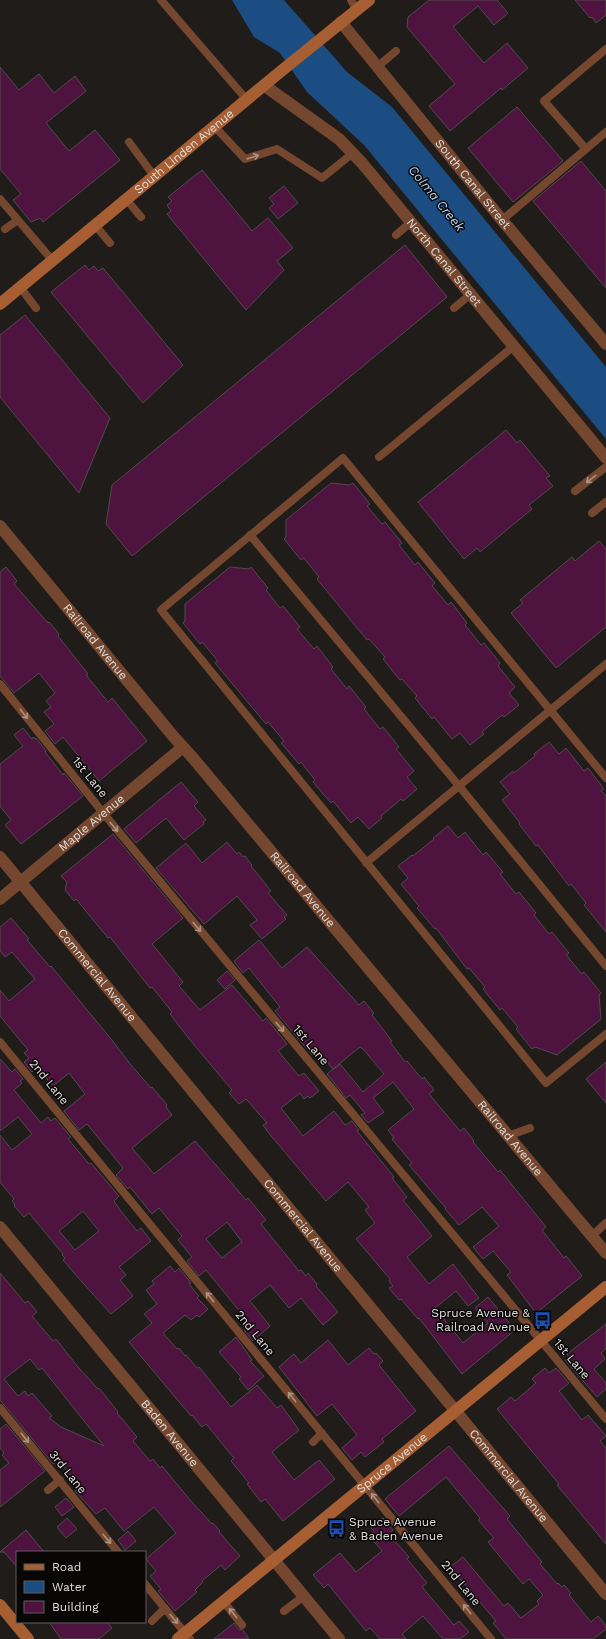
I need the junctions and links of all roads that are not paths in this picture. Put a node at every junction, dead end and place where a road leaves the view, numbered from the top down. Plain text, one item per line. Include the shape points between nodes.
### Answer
1 (161, 0) edge
2 (369, 0) edge
3 (354, 5) edge
4 (342, 22) junction
5 (606, 49) edge
6 (396, 51) dead end
7 (377, 67) junction
8 (264, 86) junction
9 (247, 100) junction
10 (215, 127) junction
11 (606, 132) edge
12 (129, 142) dead end
13 (586, 149) junction
14 (353, 153) junction
15 (154, 176) junction
16 (0, 199) edge
17 (126, 199) junction
18 (141, 217) dead end
19 (18, 220) junction
20 (502, 220) junction
21 (411, 222) junction
22 (95, 225) junction
23 (5, 229) dead end
24 (396, 235) dead end
25 (110, 243) dead end
26 (52, 260) junction
27 (20, 287) junction
28 (471, 294) junction
29 (0, 304) edge
30 (36, 308) dead end
31 (454, 308) dead end
32 (606, 344) edge
33 (514, 346) junction
34 (379, 457) dead end
35 (606, 458) edge
36 (606, 467) edge
37 (575, 491) dead end
38 (606, 502) edge
39 (592, 513) dead end
40 (0, 526) edge
41 (250, 535) junction
42 (606, 664) edge
43 (0, 684) edge
44 (550, 711) junction
45 (183, 747) junction
46 (606, 778) edge
47 (459, 786) junction
48 (104, 814) junction
49 (0, 857) edge
50 (366, 863) junction
51 (21, 882) junction
52 (0, 899) edge
53 (606, 966) edge
54 (606, 1034) edge
55 (0, 1042) edge
56 (530, 1128) dead end
57 (508, 1136) junction
58 (606, 1223) edge
59 (0, 1227) edge
60 (592, 1236) junction
61 (606, 1253) edge
62 (606, 1287) edge
63 (541, 1340) junction
64 (0, 1408) edge
65 (455, 1411) junction
66 (606, 1419) edge
67 (322, 1433) junction
68 (313, 1442) dead end
69 (60, 1480) junction
70 (365, 1485) junction
71 (48, 1490) dead end
72 (117, 1551) edge
73 (274, 1560) junction
74 (146, 1585) edge
75 (606, 1594) edge
76 (304, 1596) junction
77 (224, 1602) junction
78 (0, 1605) edge
79 (165, 1608) junction
80 (284, 1611) dead end
81 (152, 1621) dead end
82 (242, 1625) dead end
83 (185, 1637) edge
84 (28, 1639) edge
85 (339, 1639) edge
86 (491, 1639) edge

1 - 9 lane
2 - 3 main road, South Linden Avenue
3 - 4 main road, South Linden Avenue
4 - 7 street, South Canal Street
4 - 8 main road, South Linden Avenue
5 - 13 lane via 544,101
6 - 7 lane
7 - 20 street, South Canal Street
8 - 9 main road, South Linden Avenue
8 - 14 street, North Canal Street via 339,139
9 - 10 main road, South Linden Avenue
10 -> 14 lane via 245,159 277,149 322,178
10 - 15 main road, South Linden Avenue
11 - 13 lane
12 - 15 lane
13 - 20 lane
14 - 21 street, North Canal Street
15 - 17 main road, South Linden Avenue
16 - 19 lane
17 - 18 lane
17 - 22 main road, South Linden Avenue
19 - 23 lane
19 - 26 lane
20 - 32 street, South Canal Street
21 - 24 lane
21 - 28 street, North Canal Street
22 - 25 lane
22 - 26 main road, South Linden Avenue
26 - 27 main road, South Linden Avenue
27 - 29 main road, South Linden Avenue
27 - 30 lane
28 - 31 lane
28 - 33 street, North Canal Street
33 - 34 lane
33 - 35 street, North Canal Street
36 -> 37 lane
38 - 39 lane
40 - 45 street, Railroad Avenue
41 - 44 lane via 343,458
41 - 47 lane
41 - 50 lane via 160,610
42 - 44 lane
43 -> 48 lane, 1st Lane
44 - 46 lane
44 - 47 lane
45 - 48 street, Maple Avenue
45 - 57 street, Railroad Avenue
47 - 50 lane
47 - 53 lane
48 - 51 street, Maple Avenue
48 -> 63 lane, 1st Lane
49 - 51 street, Commercial Avenue
50 - 54 lane via 546,1083
51 - 52 street, Maple Avenue
51 - 65 street, Commercial Avenue
67 -> 55 lane, 2nd Lane
56 - 57 lane
57 - 60 street, Railroad Avenue
58 - 60 lane
59 - 73 street, Baden Avenue
60 - 61 street, Railroad Avenue
62 - 63 main road, Spruce Avenue
63 - 65 main road, Spruce Avenue
63 - 66 lane, 1st Lane
64 -> 69 lane, 3rd Lane
65 - 70 main road, Spruce Avenue
65 - 75 street, Commercial Avenue
67 - 68 lane
67 - 70 lane, 2nd Lane
69 - 71 lane
69 -> 72 lane, 3rd Lane
70 - 73 main road, Spruce Avenue
86 -> 70 lane, 2nd Lane
73 - 76 street, Baden Avenue
73 - 77 main road, Spruce Avenue
74 - 79 lane
76 - 80 lane
76 - 85 street, Baden Avenue
82 -> 77 lane
77 - 83 main road, Spruce Avenue
78 - 84 main road
79 - 81 lane
79 -> 83 lane

